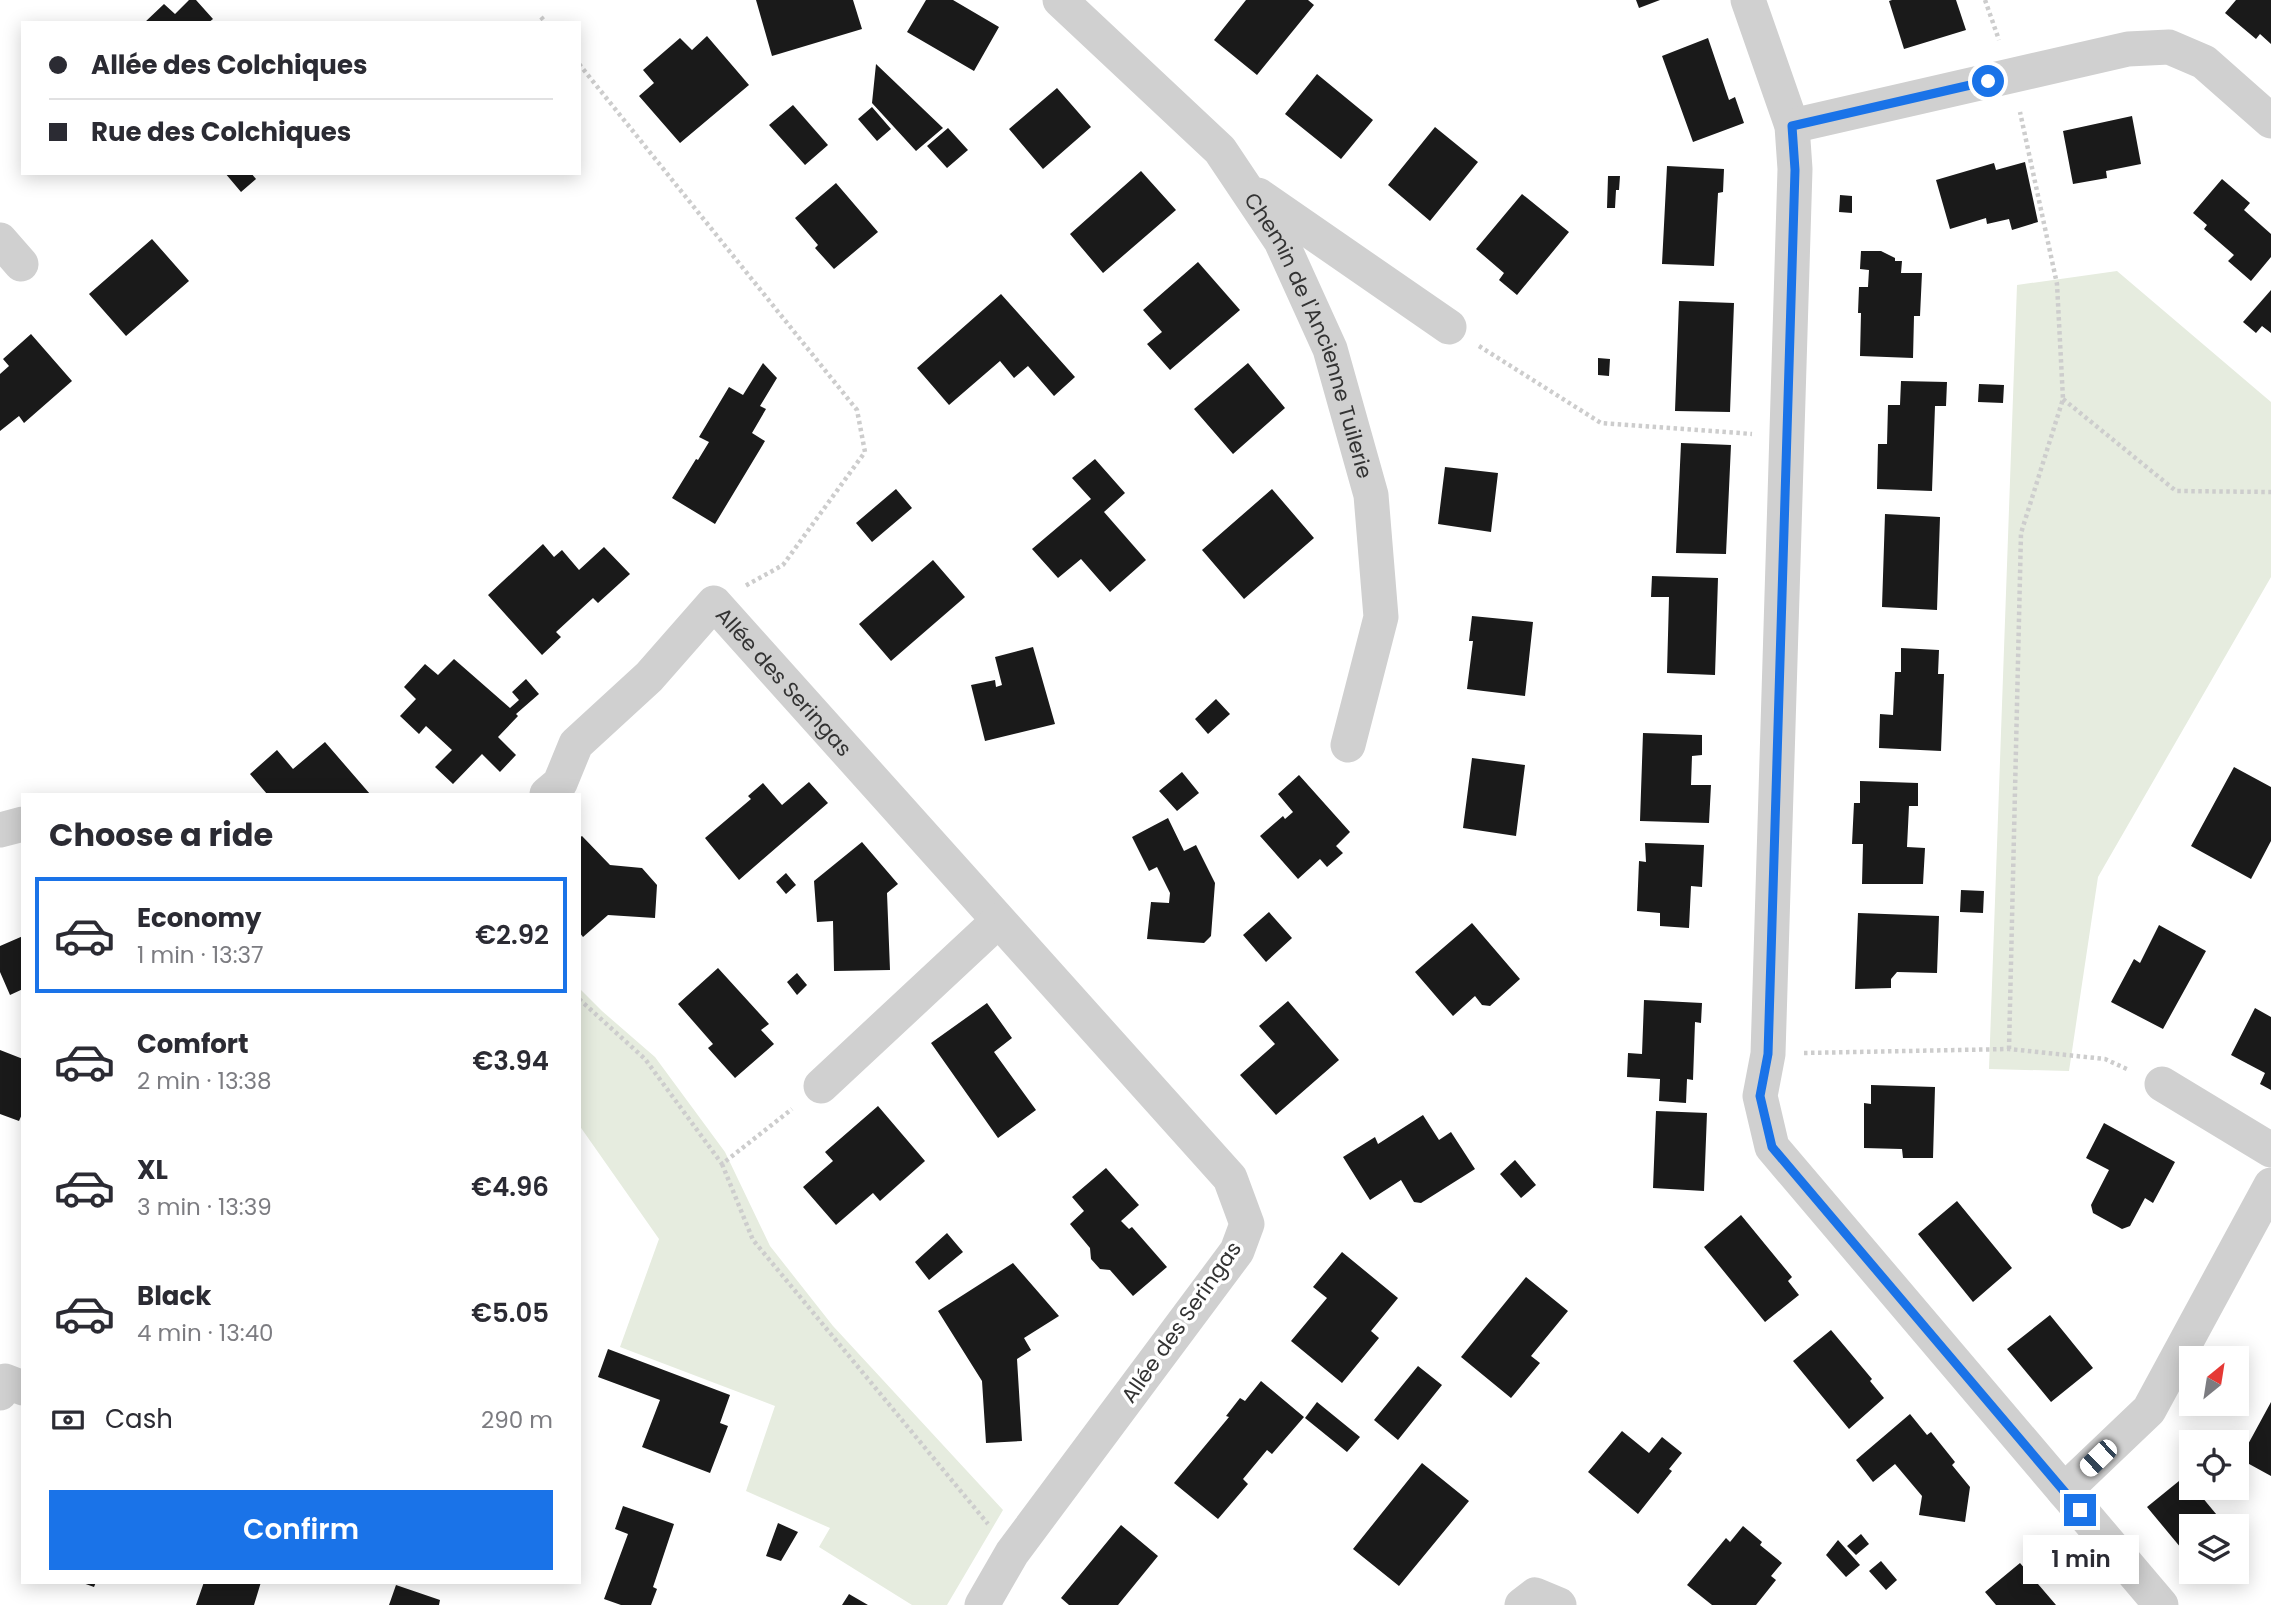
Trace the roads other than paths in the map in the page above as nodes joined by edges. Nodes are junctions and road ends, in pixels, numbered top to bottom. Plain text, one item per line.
1 (1060, 0) edge
2 (1748, 0) edge
3 (2271, 121) edge
4 (1792, 126) junction
5 (1244, 185) junction
6 (1448, 327) road end
7 (1348, 745) dead end
8 (548, 793) edge
9 (21, 825) edge
10 (0, 830) edge
11 (998, 920) junction
12 (2162, 1084) road end
13 (821, 1086) road end
14 (2271, 1150) edge
15 (2271, 1185) edge
16 (2064, 1491) junction
17 (982, 1605) edge
18 (1522, 1605) edge
19 (1559, 1605) edge
20 (2161, 1605) edge

1 - 5 street, Chemin de l'Ancienne Tuilerie
2 - 4 street
3 - 4 street
4 - 16 street
5 - 6 street
5 - 7 street, Chemin de l'Ancienne Tuilerie
8 - 11 street, Allée des Seringas
9 - 10 street
11 - 13 street
11 - 17 street, Allée des Seringas
12 - 14 street
15 - 16 street
16 - 20 street
18 - 19 street

